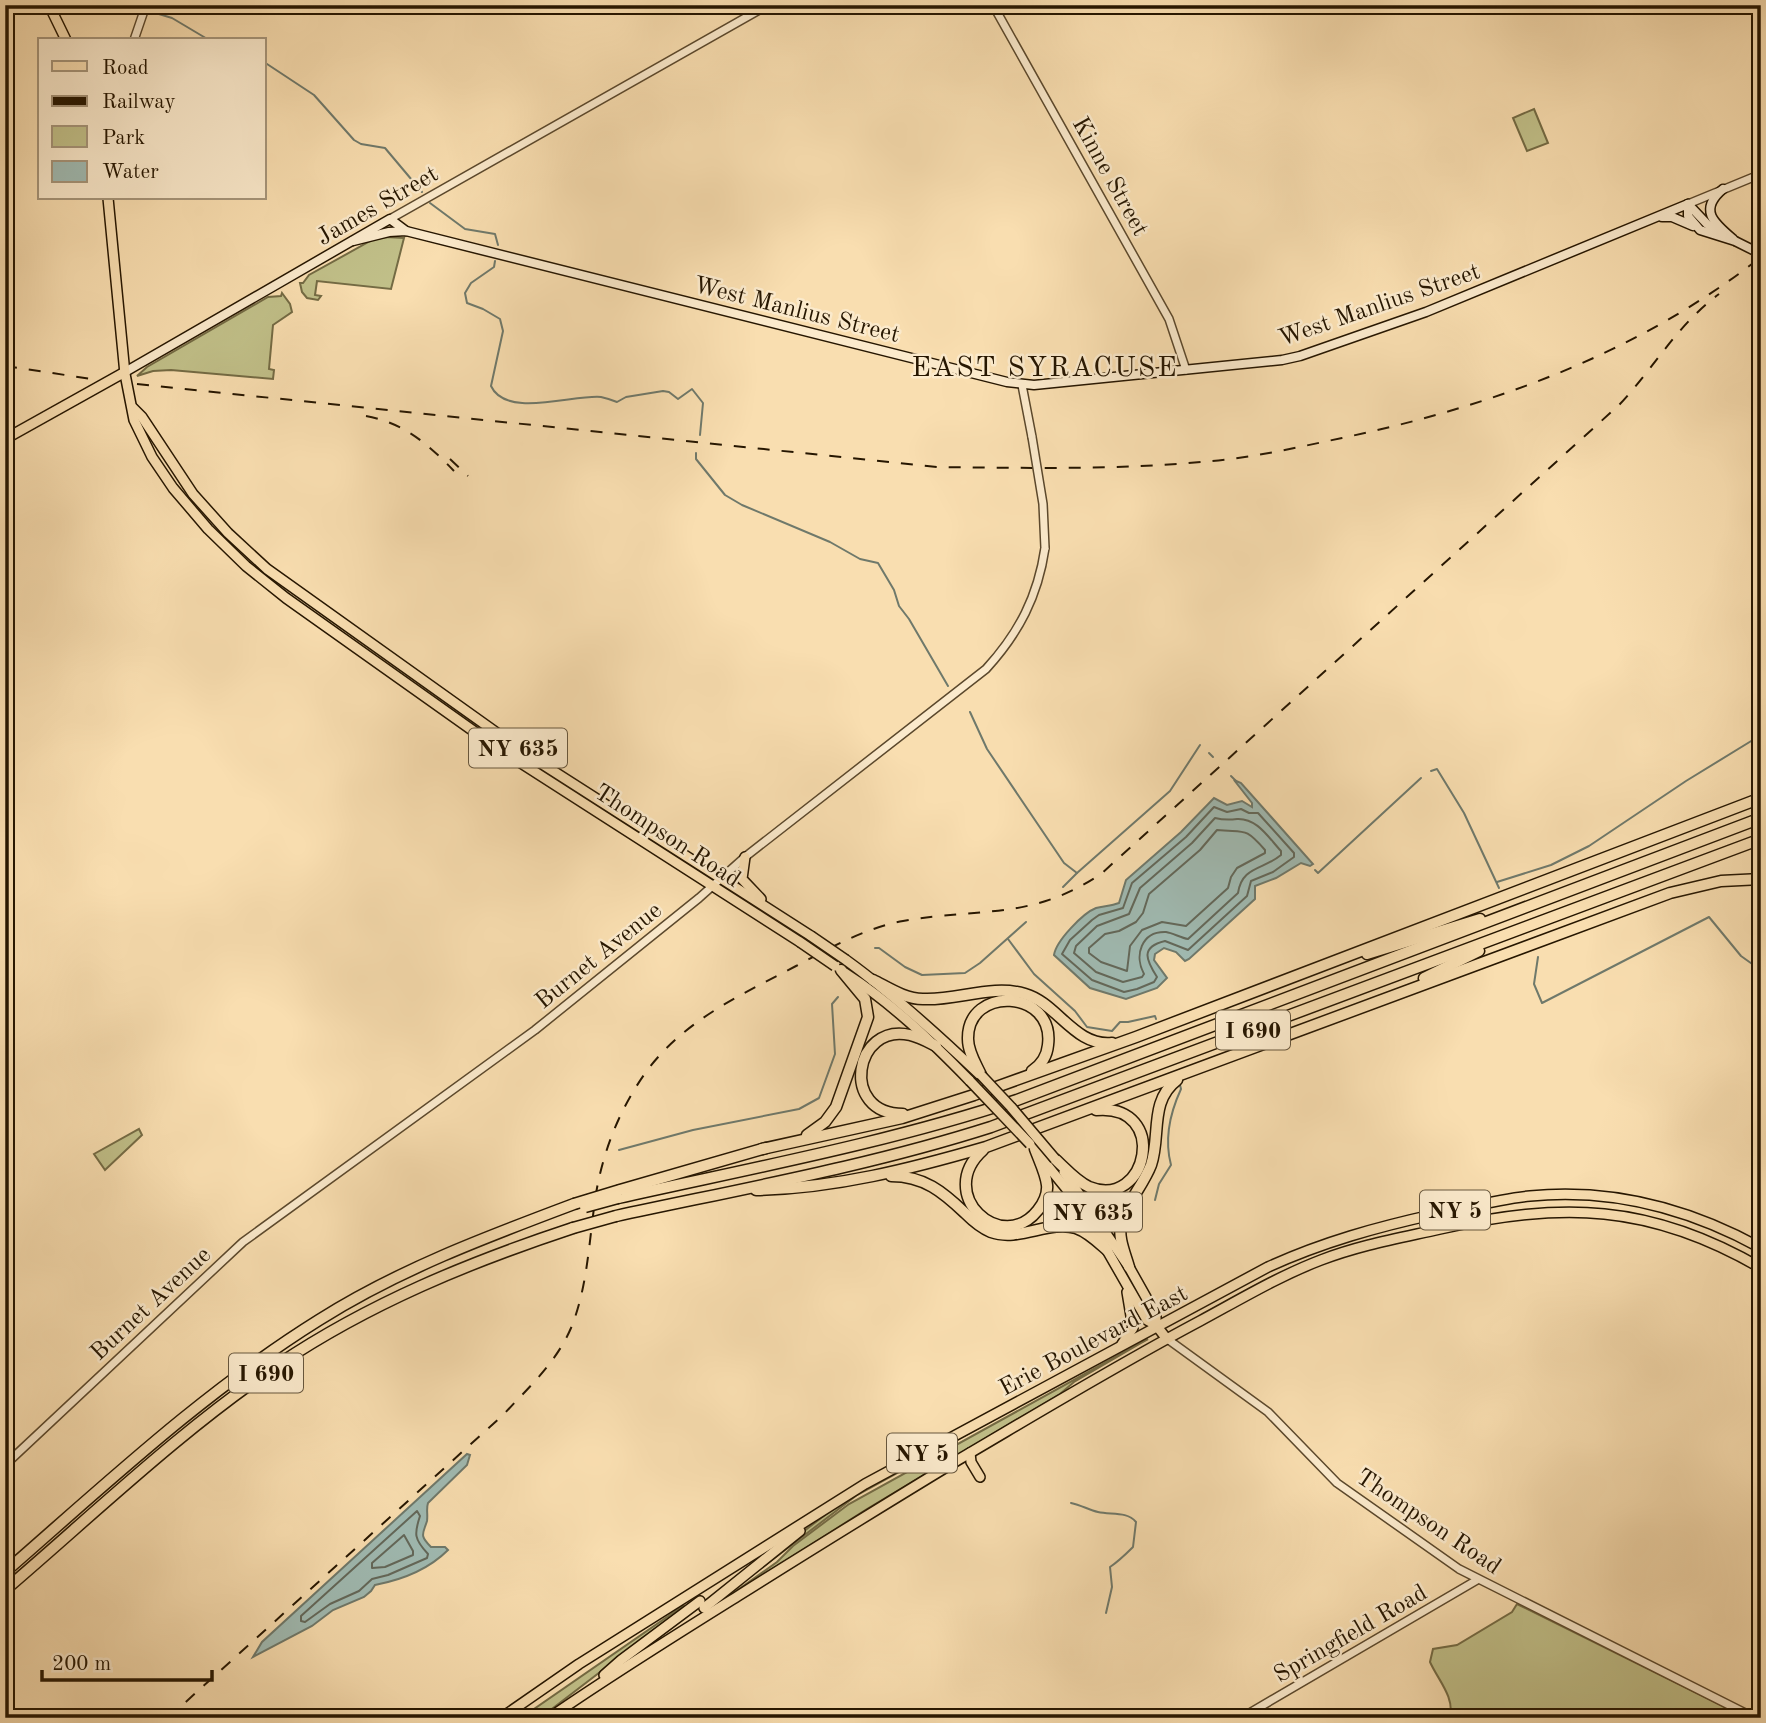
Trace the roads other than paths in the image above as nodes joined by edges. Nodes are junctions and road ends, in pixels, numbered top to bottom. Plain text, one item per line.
1 (49, 5) edge
2 (146, 5) edge
3 (768, 5) edge
4 (993, 5) edge
5 (65, 38) edge
6 (135, 38) edge
7 (1761, 174) edge
8 (1723, 189) junction
9 (108, 200) edge
10 (1688, 204) junction
11 (1656, 217) junction
12 (390, 219) junction
13 (1700, 230) junction
14 (406, 231) junction
15 (353, 241) junction
16 (1735, 241) junction
17 (1761, 254) edge
18 (1186, 370) junction
19 (125, 372) junction
20 (1022, 385) junction
21 (133, 408) junction
22 (5, 439) edge
23 (1761, 798) edge
24 (1761, 818) edge
25 (1761, 839) edge
26 (746, 858) junction
27 (721, 879) junction
28 (1761, 879) edge
29 (1597, 880) junction
30 (713, 886) junction
31 (778, 915) junction
32 (1523, 929) junction
33 (841, 965) junction
34 (1300, 973) junction
35 (873, 980) junction
36 (1353, 1010) junction
37 (1136, 1037) junction
38 (936, 1046) junction
39 (1206, 1065) junction
40 (981, 1075) junction
41 (1019, 1079) junction
42 (934, 1108) junction
43 (1072, 1116) junction
44 (986, 1147) junction
45 (1033, 1147) junction
46 (762, 1149) junction
47 (1055, 1159) junction
48 (877, 1177) junction
49 (736, 1191) junction
50 (619, 1194) junction
51 (1761, 1248) edge
52 (1107, 1250) junction
53 (1129, 1266) junction
54 (1761, 1268) edge
55 (1125, 1283) junction
56 (1160, 1331) junction
57 (1120, 1347) junction
58 (970, 1454) junction
59 (5, 1465) edge
60 (981, 1477) dead end
61 (835, 1503) junction
62 (48, 1535) junction
63 (5, 1566) edge
64 (5, 1572) edge
65 (1477, 1580) junction
66 (5, 1590) edge
67 (585, 1693) junction
68 (501, 1718) edge
69 (549, 1718) edge
70 (1241, 1718) edge
71 (1755, 1718) edge

1 - 5 main road
2 - 6 street
3 - 12 street, James Street
4 - 18 street, Kinne Street
7 - 8 street
8 - 10 street
8 - 16 main road
9 - 19 main road, Thompson Road / NY 635
10 - 11 main road, West Manlius Street
10 - 13 main road
10 - 16 main road
11 - 13 main road
11 - 18 main road, West Manlius Street
12 - 14 main road, West Manlius Street
12 - 15 main road, James Street
13 - 16 main road
14 - 15 main road, West Manlius Street
14 - 20 main road, West Manlius Street
15 - 19 main road, James Street
16 - 17 main road, bridge
18 - 20 main road, West Manlius Street
19 - 21 main road, Thompson Road / NY 635
19 - 22 main road, James Street
20 - 26 street, Burnet Avenue, bridge
21 - 27 main road, Thompson Road / NY 635
21 - 30 main road, Thompson Road / NY 635
23 - 34 highway
24 - 29 highway, I 690
25 - 32 highway, I 690
26 - 27 street, Burnet Avenue
26 - 31 main road
27 - 30 street, Burnet Avenue
27 - 31 main road, Thompson Road / NY 635
28 - 36 highway
29 - 34 highway
29 - 50 highway, I 690
30 - 33 main road, Thompson Road / NY 635, bridge
30 - 59 street, Burnet Avenue
31 - 33 main road, Thompson Road / NY 635, bridge
32 - 36 highway
32 - 49 highway, I 690
33 - 35 main road, Thompson Road / NY 635
33 - 38 main road, Thompson Road / NY 635
33 - 46 highway
34 - 37 highway
35 - 37 highway
35 - 40 main road, Thompson Road / NY 635
36 - 39 highway
37 - 41 highway
38 - 42 highway
38 - 45 main road, Thompson Road / NY 635, bridge
39 - 43 highway
39 - 53 highway
40 - 41 highway
40 - 47 main road, Thompson Road / NY 635, bridge
41 - 42 highway
42 - 46 highway
43 - 44 highway
43 - 47 highway
44 - 45 highway
44 - 48 highway
45 - 52 main road, Thompson Road / NY 635
46 - 50 highway
47 - 53 main road, Thompson Road / NY 635
48 - 49 highway
48 - 52 highway
49 - 66 highway, I 690, bridge
50 - 62 highway, I 690, bridge
51 - 56 main road, Erie Boulevard East / NY 5
52 - 55 main road, Thompson Road / NY 635
53 - 56 main road, Thompson Road / NY 635
54 - 56 main road, Erie Boulevard East / NY 5
55 - 56 main road, Thompson Road / NY 635
55 - 57 main road
56 - 57 main road, Erie Boulevard East / NY 5
56 - 58 main road, Erie Boulevard East / NY 5
56 - 65 street, Thompson Road
57 - 61 main road, Erie Boulevard East / NY 5
58 - 60 main road
58 - 67 main road, Erie Boulevard East / NY 5
61 - 67 main road
61 - 68 main road, Erie Boulevard East / NY 5
62 - 63 highway
62 - 64 highway, I 690
65 - 70 street, Springfield Road
65 - 71 street, Thompson Road
67 - 69 main road, Erie Boulevard East / NY 5

